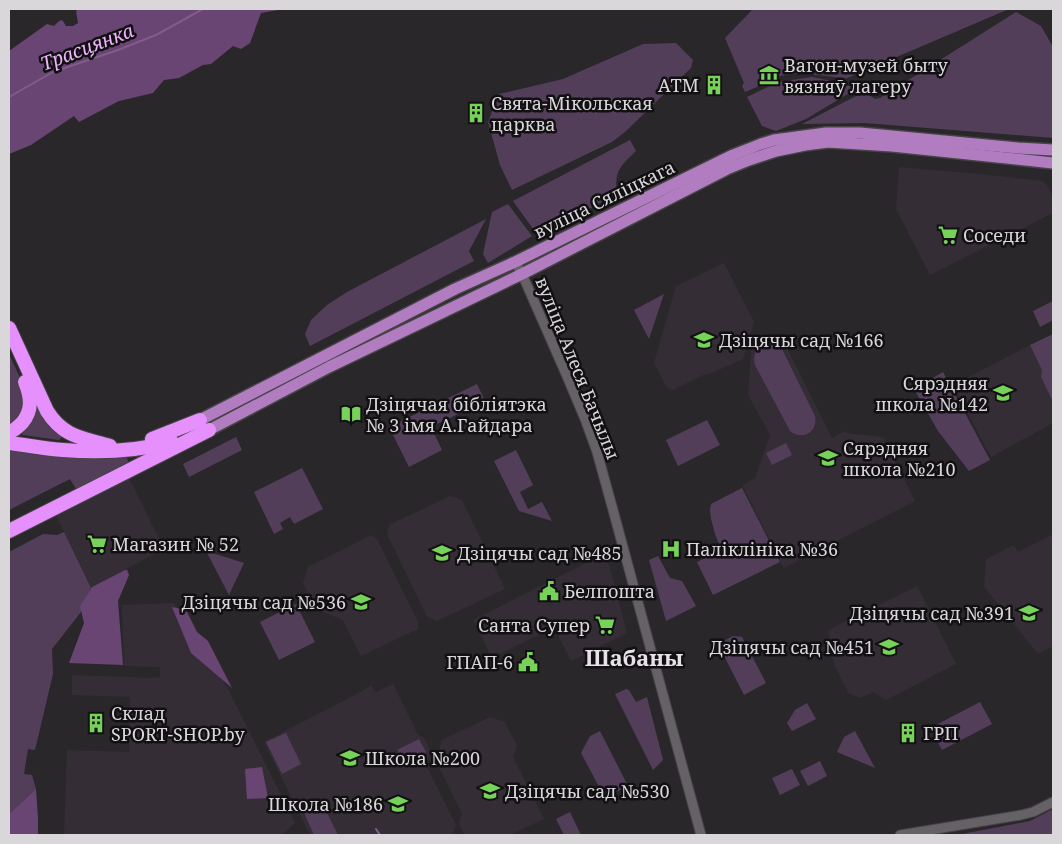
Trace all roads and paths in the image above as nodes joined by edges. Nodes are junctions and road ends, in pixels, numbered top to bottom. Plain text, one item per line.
1 (1053, 150) edge
2 (1053, 163) edge
3 (515, 262) junction
4 (522, 274) junction
5 (9, 328) edge
6 (9, 347) edge
7 (312, 369) junction
8 (204, 425) junction
9 (9, 433) edge
10 (9, 443) edge
11 (110, 446) junction
12 (9, 531) edge
13 (1053, 802) edge
14 (701, 835) edge
15 (900, 835) edge

1 - 3 main road, вуліца Сяліцкага
2 - 4 main road, вуліца Сяліцкага
3 - 4 street, вуліца Алеся Бачылы
3 - 7 main road, вуліца Сяліцкага
4 - 7 main road, вуліца Сяліцкага
4 - 14 street, вуліца Алеся Бачылы
5 - 11 highway
6 - 9 highway
7 - 8 main road, вуліца Сяліцкага
8 - 10 highway
8 - 11 highway
8 - 12 highway
9 - 11 highway
13 - 15 street

